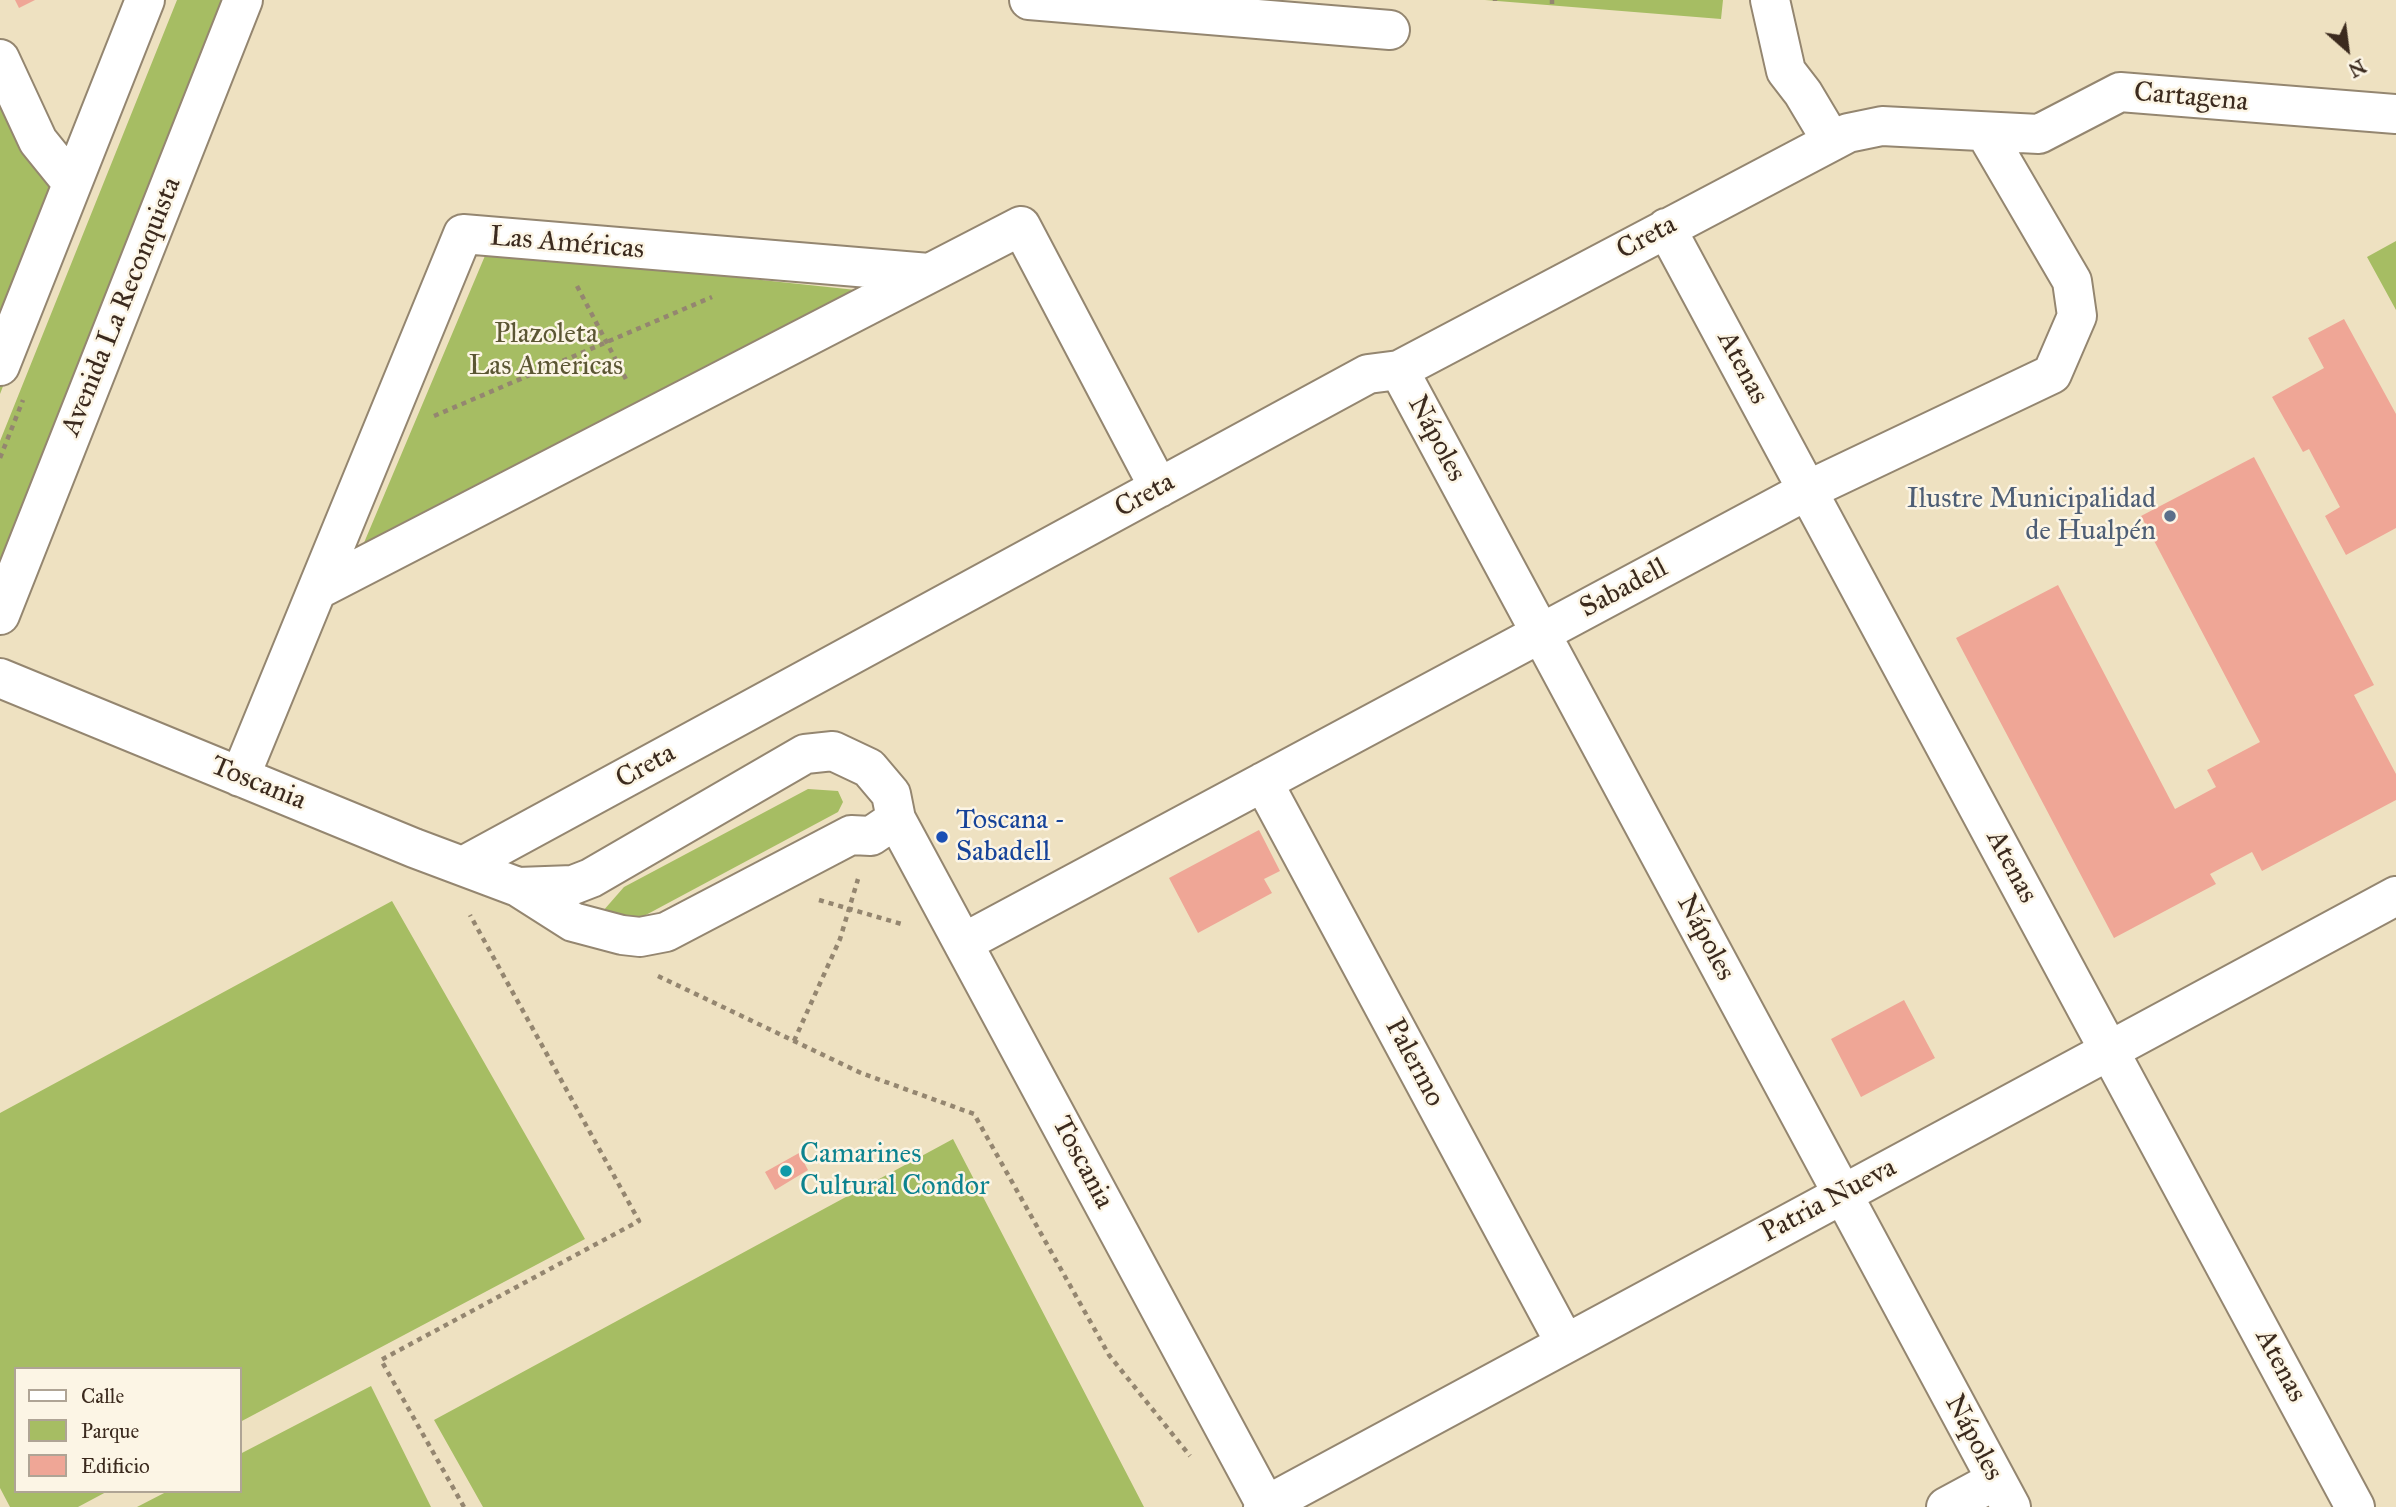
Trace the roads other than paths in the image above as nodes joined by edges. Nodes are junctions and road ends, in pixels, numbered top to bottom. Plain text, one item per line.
1 (145, 0) edge
2 (243, 0) edge
3 (1028, 0) edge
4 (1770, 0) edge
5 (1390, 30) dead end
6 (0, 60) edge
7 (2396, 114) edge
8 (1985, 132) junction
9 (1831, 140) junction
10 (72, 183) junction
11 (1666, 228) junction
12 (929, 273) junction
13 (0, 366) edge
14 (1399, 370) junction
15 (1159, 488) junction
16 (1808, 491) junction
17 (317, 590) junction
18 (0, 615) edge
19 (1541, 633) junction
20 (0, 678) edge
21 (240, 777) junction
22 (1263, 782) junction
23 (883, 827) junction
24 (463, 866) junction
25 (518, 887) junction
26 (2391, 910) edge
27 (963, 943) junction
28 (2109, 1050) junction
29 (1842, 1194) junction
30 (1565, 1343) junction
31 (2004, 1494) edge
32 (1266, 1506) edge
33 (1946, 1507) edge
34 (2355, 1507) edge

1 - 10 street
2 - 18 street, Avenida La Reconquista
3 - 5 street
4 - 9 street
6 - 10 street
7 - 8 street, Cartagena
8 - 9 street, Cartagena
8 - 16 street, Sabadell
9 - 11 street, Creta
10 - 13 street
11 - 14 street, Creta
11 - 16 street, Atenas
12 - 15 street
12 - 17 street
12 - 17 street, Las Américas
14 - 15 street, Creta
14 - 19 street, Nápoles
15 - 24 street, Creta
16 - 19 street, Sabadell
16 - 28 street, Atenas
17 - 21 street, Las Américas
19 - 22 street, Sabadell
19 - 29 street, Nápoles
20 - 21 street, Toscania
21 - 24 street, Toscania
22 - 27 street, Sabadell
22 - 30 street, Palermo
23 - 25 street, Toscania
23 - 25 street, Toscania
23 - 27 street, Toscania
24 - 25 street, Toscania
26 - 28 street, Patria Nueva
27 - 32 street, Toscania
28 - 29 street, Patria Nueva
28 - 34 street, Atenas
29 - 30 street, Patria Nueva
29 - 31 street, Nápoles
30 - 32 street, Patria Nueva
31 - 33 street

